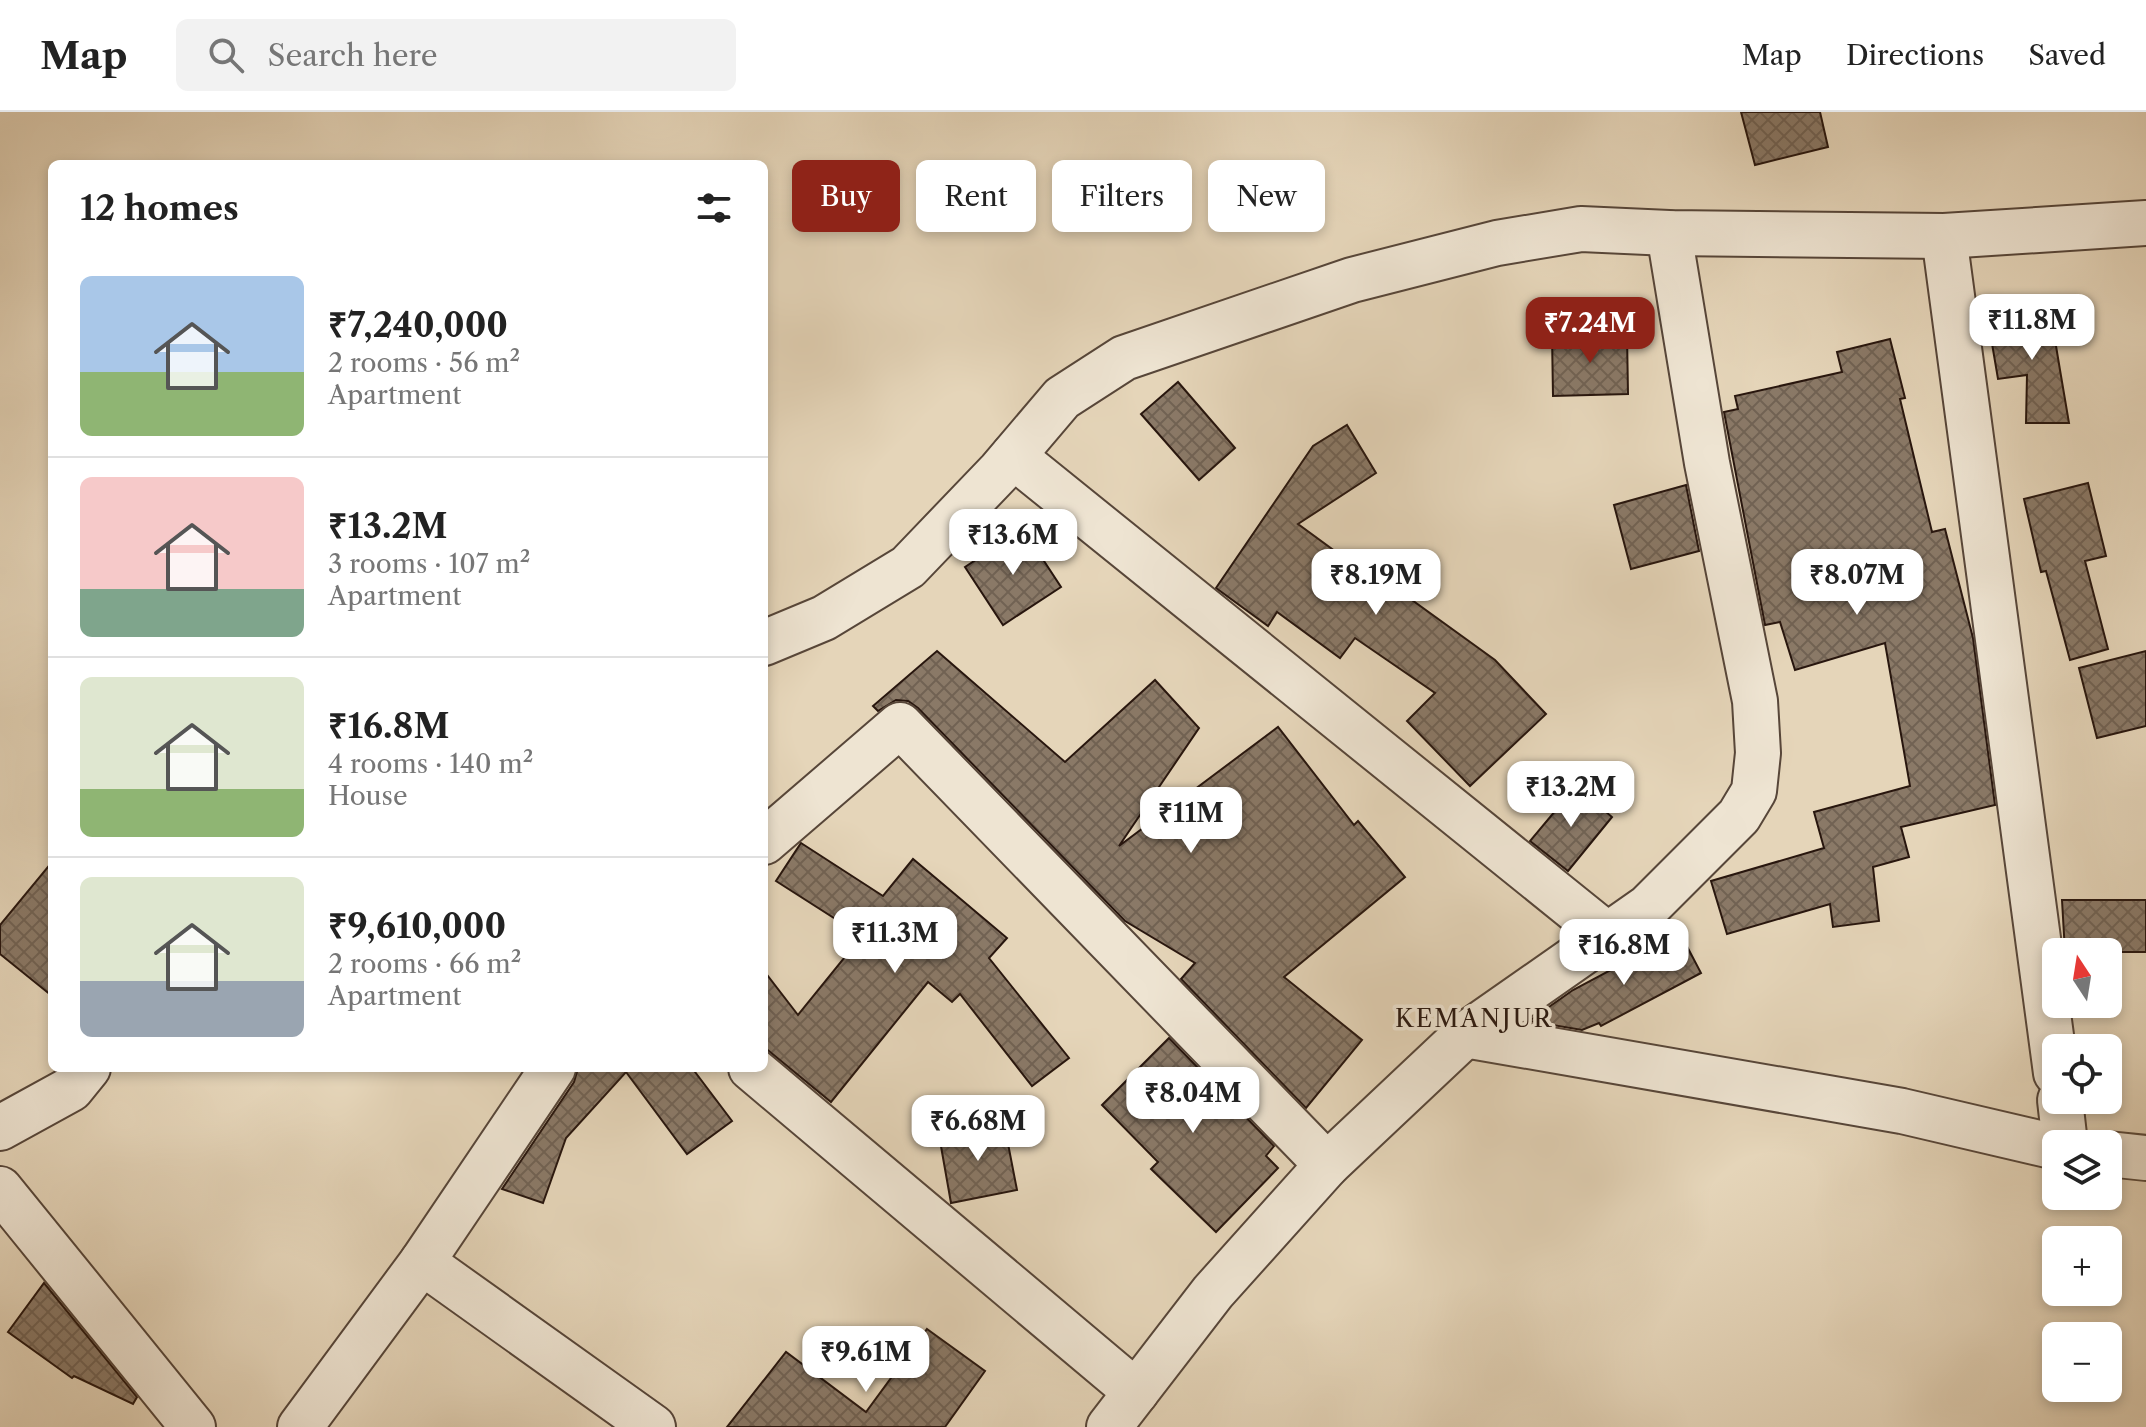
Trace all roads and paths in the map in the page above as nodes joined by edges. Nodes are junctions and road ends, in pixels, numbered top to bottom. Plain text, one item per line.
1 (2146, 223) edge
2 (1669, 233) junction
3 (1944, 236) junction
4 (1013, 456) junction
5 (768, 641) edge
6 (768, 839) edge
7 (1607, 935) junction
8 (2051, 1034) edge
9 (1465, 1035) junction
10 (85, 1072) edge
11 (550, 1072) edge
12 (756, 1072) edge
13 (0, 1128) edge
14 (2042, 1144) edge
15 (2122, 1155) edge
16 (2146, 1158) edge
17 (1327, 1165) junction
18 (0, 1189) edge
19 (422, 1262) junction
20 (1136, 1392) junction
21 (193, 1427) edge
22 (300, 1427) edge
23 (653, 1427) edge
24 (1109, 1427) edge

1 - 3 street
2 - 3 street
2 - 4 street
2 - 7 street
3 - 8 street
4 - 5 street
4 - 7 street
6 - 17 street
7 - 9 street
9 - 14 street
9 - 17 street
10 - 13 street
11 - 19 street
12 - 20 street
15 - 16 street
17 - 20 street
18 - 21 street
19 - 22 street
19 - 23 street
20 - 24 street

